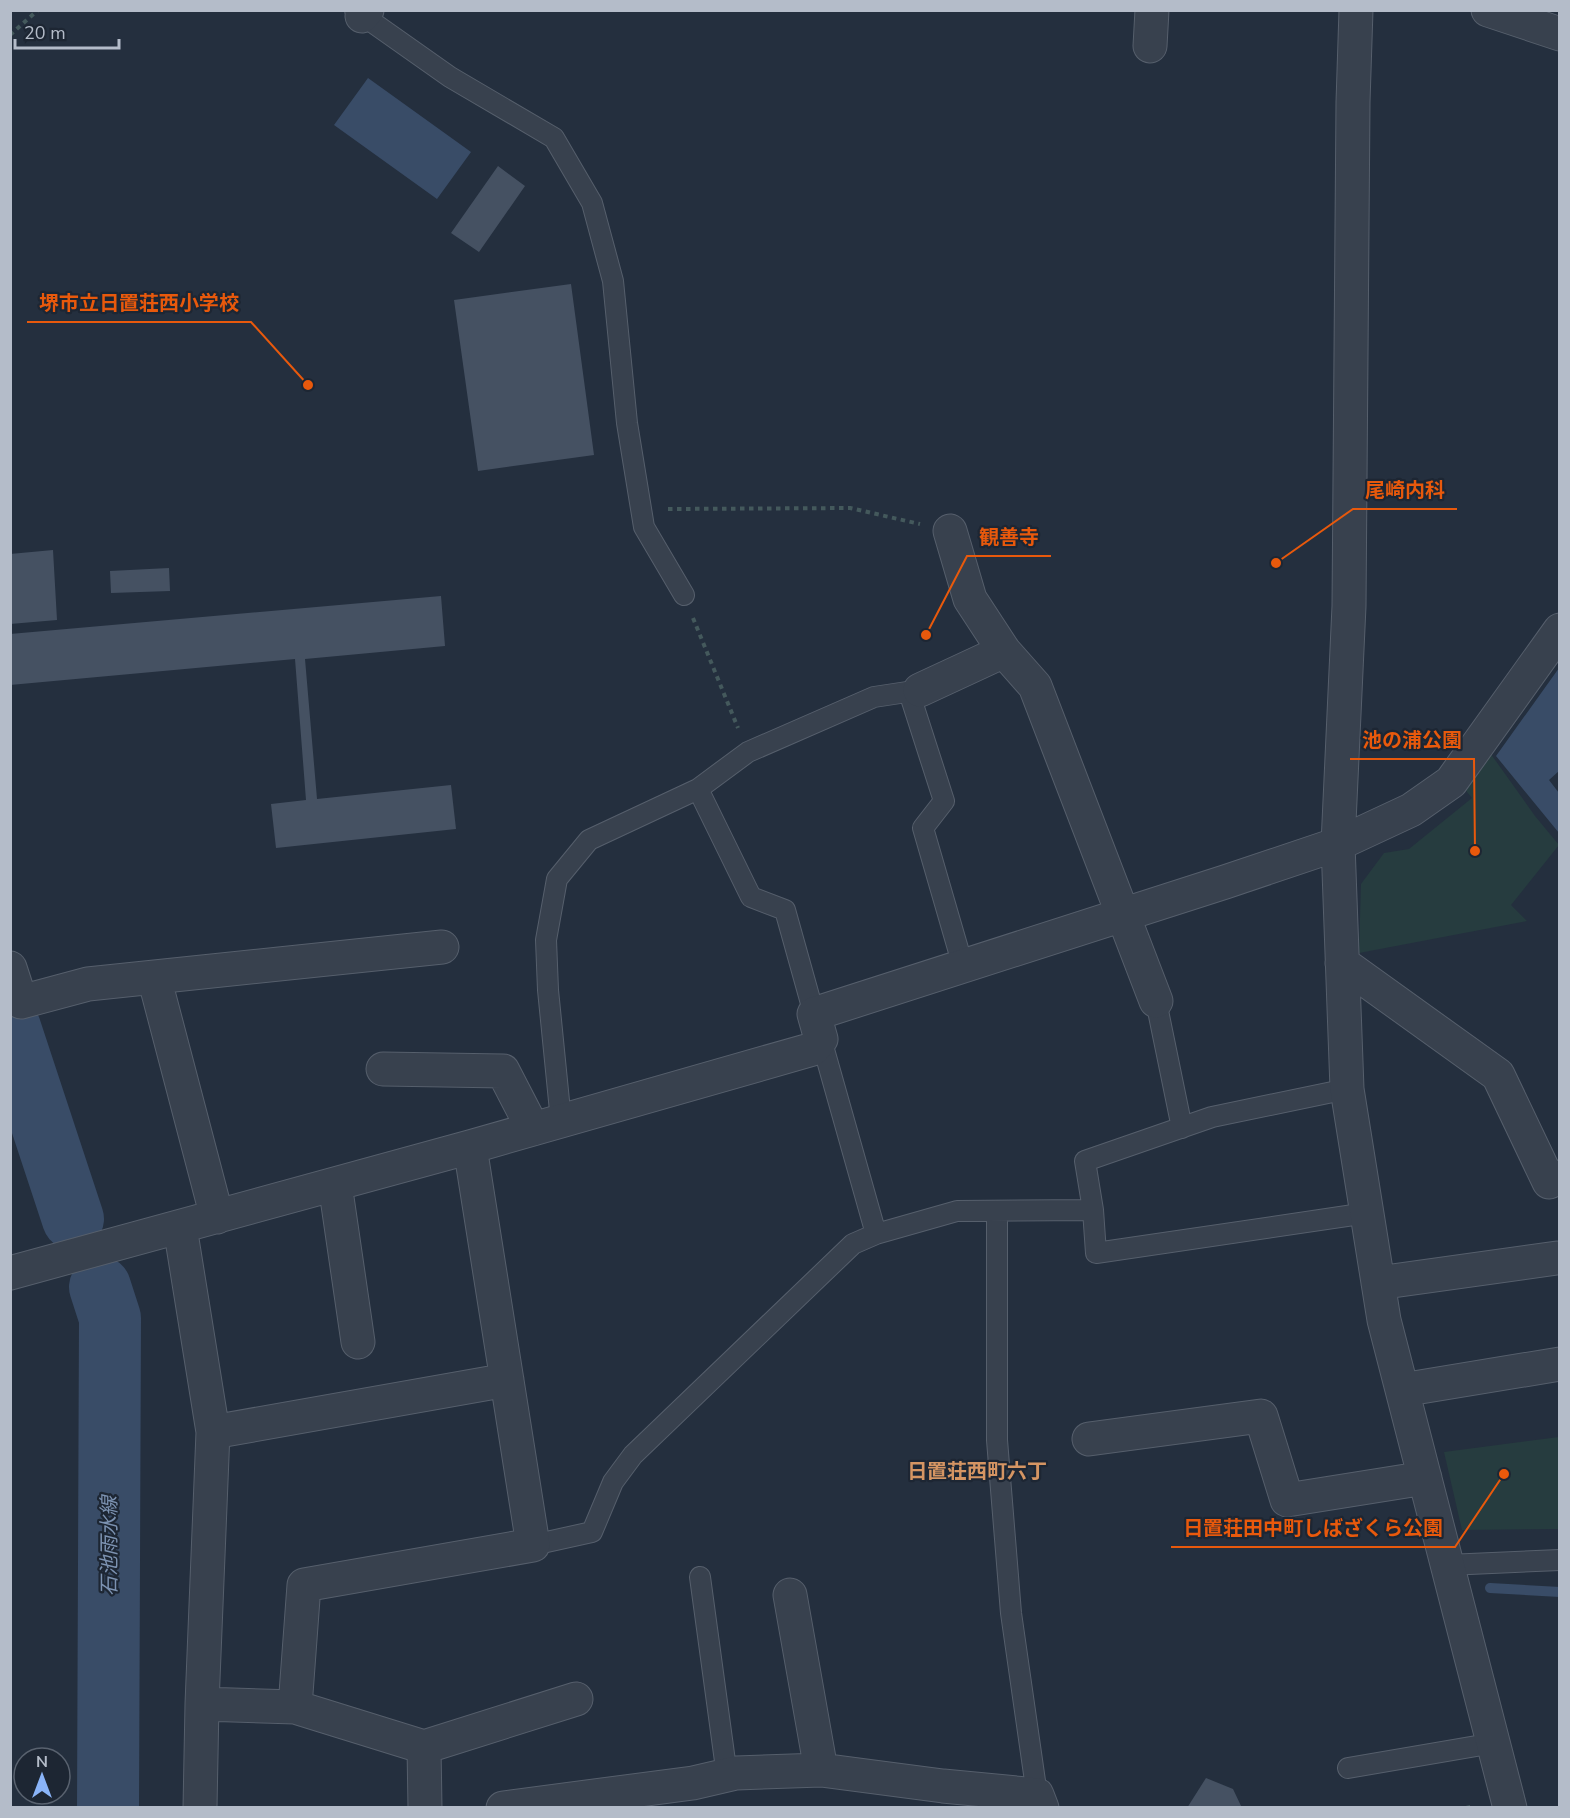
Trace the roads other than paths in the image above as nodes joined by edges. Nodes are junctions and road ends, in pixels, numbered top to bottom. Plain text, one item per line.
1 (1152, 10) edge
2 (1356, 10) edge
3 (1488, 10) edge
4 (361, 12) edge
5 (1560, 34) edge
6 (1150, 46) dead end
7 (950, 531) road end
8 (684, 595) road end
9 (1560, 630) edge
10 (1004, 651) junction
11 (914, 691) junction
12 (698, 789) junction
13 (1338, 844) junction
14 (1122, 916) junction
15 (441, 947) dead end
16 (1342, 963) junction
17 (963, 966) junction
18 (10, 968) edge
19 (154, 977) junction
20 (1156, 1001) joint
21 (818, 1026) junction
22 (383, 1069) dead end
23 (1347, 1089) junction
24 (547, 1125) junction
25 (1182, 1128) junction
26 (470, 1147) junction
27 (1560, 1177) edge
28 (335, 1184) junction
29 (1093, 1210) junction
30 (997, 1211) junction
31 (1367, 1213) junction
32 (218, 1216) junction
33 (180, 1227) junction
34 (876, 1234) junction
35 (1557, 1258) dead end
36 (10, 1273) edge
37 (1378, 1283) junction
38 (358, 1342) dead end
39 (1560, 1364) edge
40 (507, 1380) junction
41 (1402, 1390) junction
42 (213, 1432) junction
43 (1089, 1439) dead end
44 (1425, 1478) junction
45 (533, 1545) junction
46 (1560, 1560) edge
47 (1447, 1565) junction
48 (700, 1577) dead end
49 (790, 1595) dead end
50 (576, 1699) dead end
51 (202, 1704) junction
52 (296, 1707) junction
53 (1494, 1743) junction
54 (424, 1747) junction
55 (1348, 1768) dead end
56 (821, 1770) junction
57 (727, 1776) junction
58 (695, 1795) edge
59 (941, 1797) edge
60 (1039, 1801) edge
61 (200, 1808) edge
62 (425, 1808) edge
63 (503, 1808) edge
64 (1510, 1808) edge

1 - 6 street
2 - 13 street
3 - 5 street
4 - 8 lane
7 - 10 street
9 - 13 street
10 - 11 street
10 - 14 street
11 - 12 lane
11 - 17 lane
12 - 21 lane
12 - 24 lane
13 - 14 street
13 - 16 street
14 - 17 street
14 - 20 street
15 - 19 street
16 - 23 street
16 - 27 street
17 - 21 street
18 - 19 street
19 - 32 street
20 - 25 lane
21 - 24 street
21 - 34 lane
22 - 24 street
23 - 25 lane
23 - 31 street
24 - 26 street
25 - 29 lane
26 - 28 street
26 - 40 street
28 - 32 street
28 - 38 street
29 - 30 lane
29 - 31 lane
30 - 34 lane
30 - 60 lane
31 - 37 street
32 - 33 street
33 - 36 street
33 - 42 street
34 - 45 lane
35 - 37 street
37 - 41 street
39 - 41 street
40 - 42 street
40 - 45 street
41 - 44 street
42 - 51 street
43 - 44 street
44 - 47 street
45 - 52 street
46 - 47 lane
47 - 53 street
48 - 57 lane
49 - 56 street
50 - 54 street
51 - 52 street
51 - 61 street
52 - 54 street
53 - 55 lane
53 - 64 street
54 - 62 street
56 - 57 street
56 - 59 street
57 - 58 street
58 - 63 street
59 - 60 street

